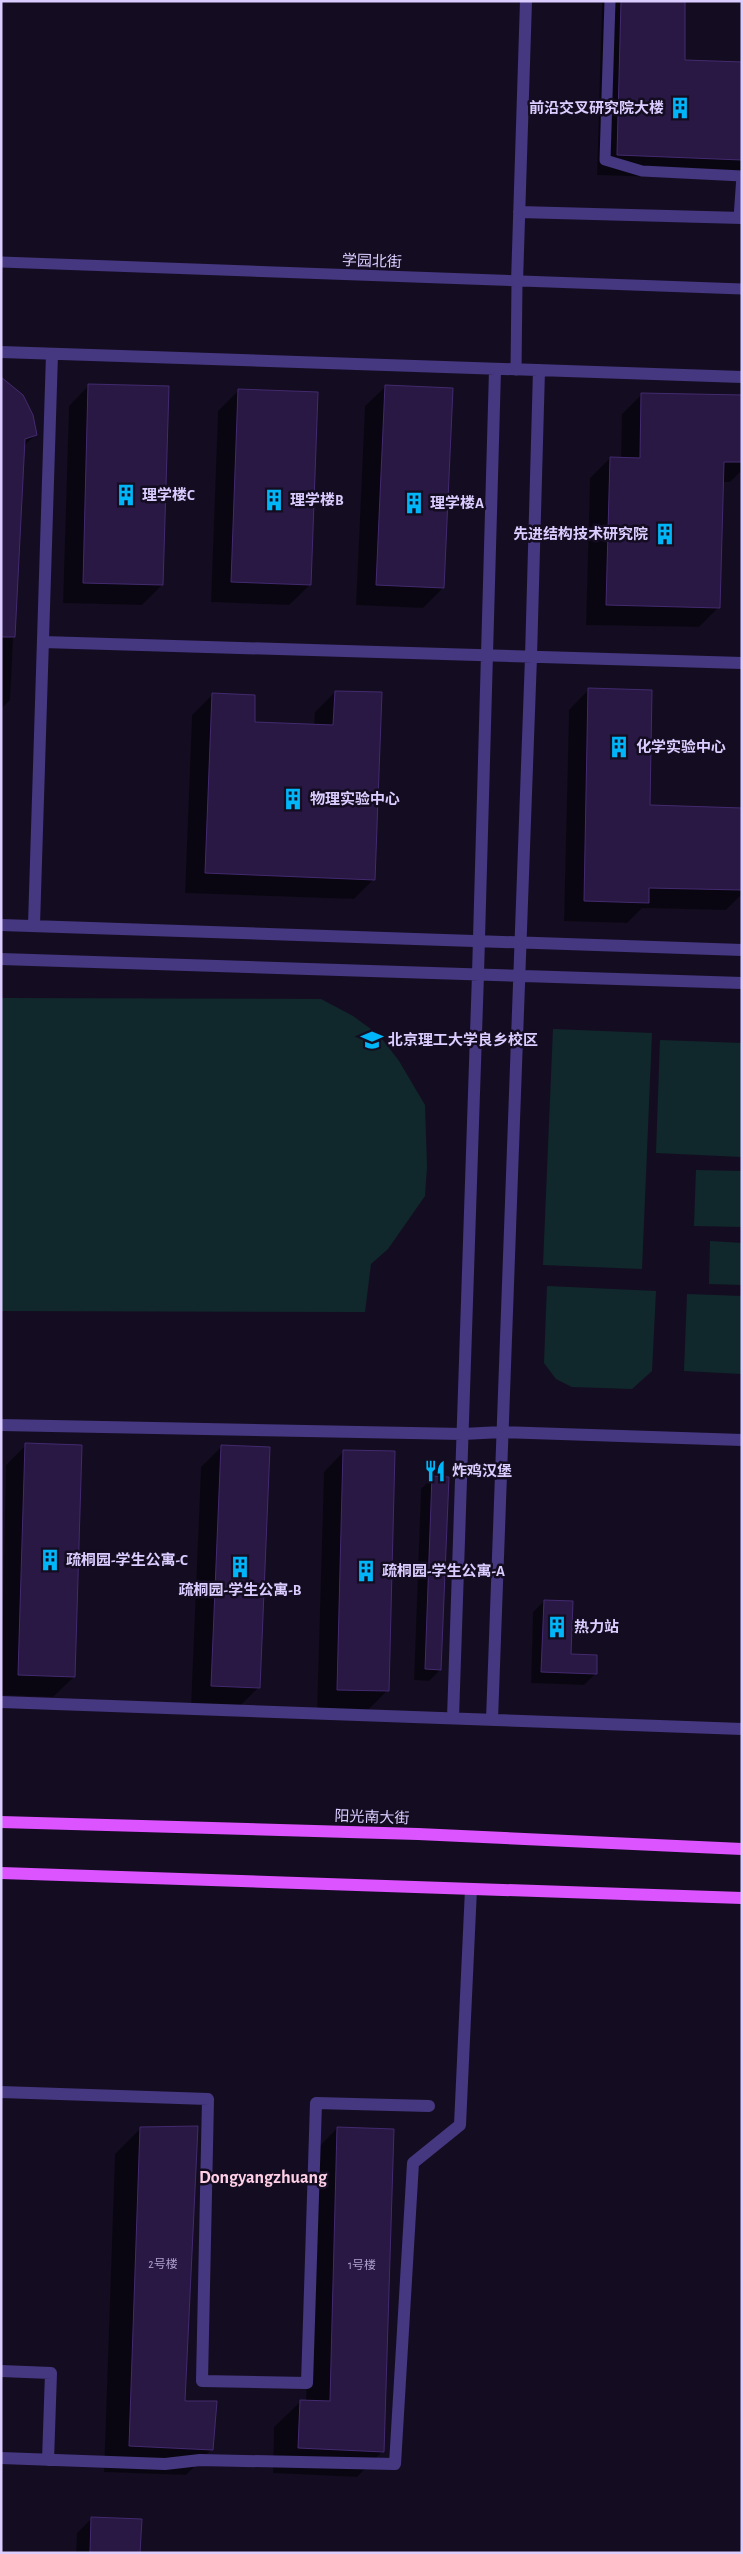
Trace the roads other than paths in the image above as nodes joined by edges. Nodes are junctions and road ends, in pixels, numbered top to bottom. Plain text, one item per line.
1 (526, 1) edge
2 (610, 1) edge
3 (519, 212) junction
4 (740, 218) edge
5 (1, 262) edge
6 (517, 282) junction
7 (742, 289) edge
8 (1, 352) edge
9 (52, 354) junction
10 (495, 370) junction
11 (516, 370) junction
12 (539, 370) junction
13 (742, 377) edge
14 (42, 642) junction
15 (488, 655) junction
16 (531, 657) junction
17 (742, 663) edge
18 (1, 925) edge
19 (34, 925) junction
20 (479, 940) junction
21 (520, 941) junction
22 (742, 950) edge
23 (1, 958) edge
24 (478, 974) junction
25 (518, 975) junction
26 (742, 983) edge
27 (1, 1425) edge
28 (502, 1432) junction
29 (462, 1434) junction
30 (742, 1440) edge
31 (1, 1702) edge
32 (453, 1718) junction
33 (492, 1720) junction
34 (742, 1729) edge
35 (1, 1822) edge
36 (742, 1850) edge
37 (1, 1873) edge
38 (471, 1889) junction
39 (742, 1898) edge
40 (1, 2092) edge
41 (429, 2106) dead end
42 (1, 2371) edge
43 (1, 2458) edge
44 (48, 2460) junction

1 - 3 street
2 - 4 lane
3 - 4 street
3 - 6 street
5 - 6 lane, 学园北街
6 - 7 lane, 学园北街
6 - 11 lane
8 - 9 street
9 - 10 street
9 - 14 street
10 - 11 street
10 - 15 street
11 - 12 street
12 - 13 street
12 - 16 street
14 - 15 street
14 - 19 street
15 - 16 street
15 - 20 street
16 - 17 street
16 - 21 street
18 - 19 street
19 - 20 street
20 - 21 street
20 - 24 street
21 - 22 street
21 - 25 street
23 - 24 street
24 - 25 street
24 - 29 street
25 - 26 street
25 - 28 street
27 - 29 street
28 - 29 street
28 - 30 street
28 - 33 street
29 - 32 street
31 - 32 street
32 - 33 street
33 - 34 street
35 - 36 main road, 阳光南大街
37 - 38 main road
38 - 39 main road
38 - 44 street
40 - 41 street
42 - 44 street
43 - 44 street

